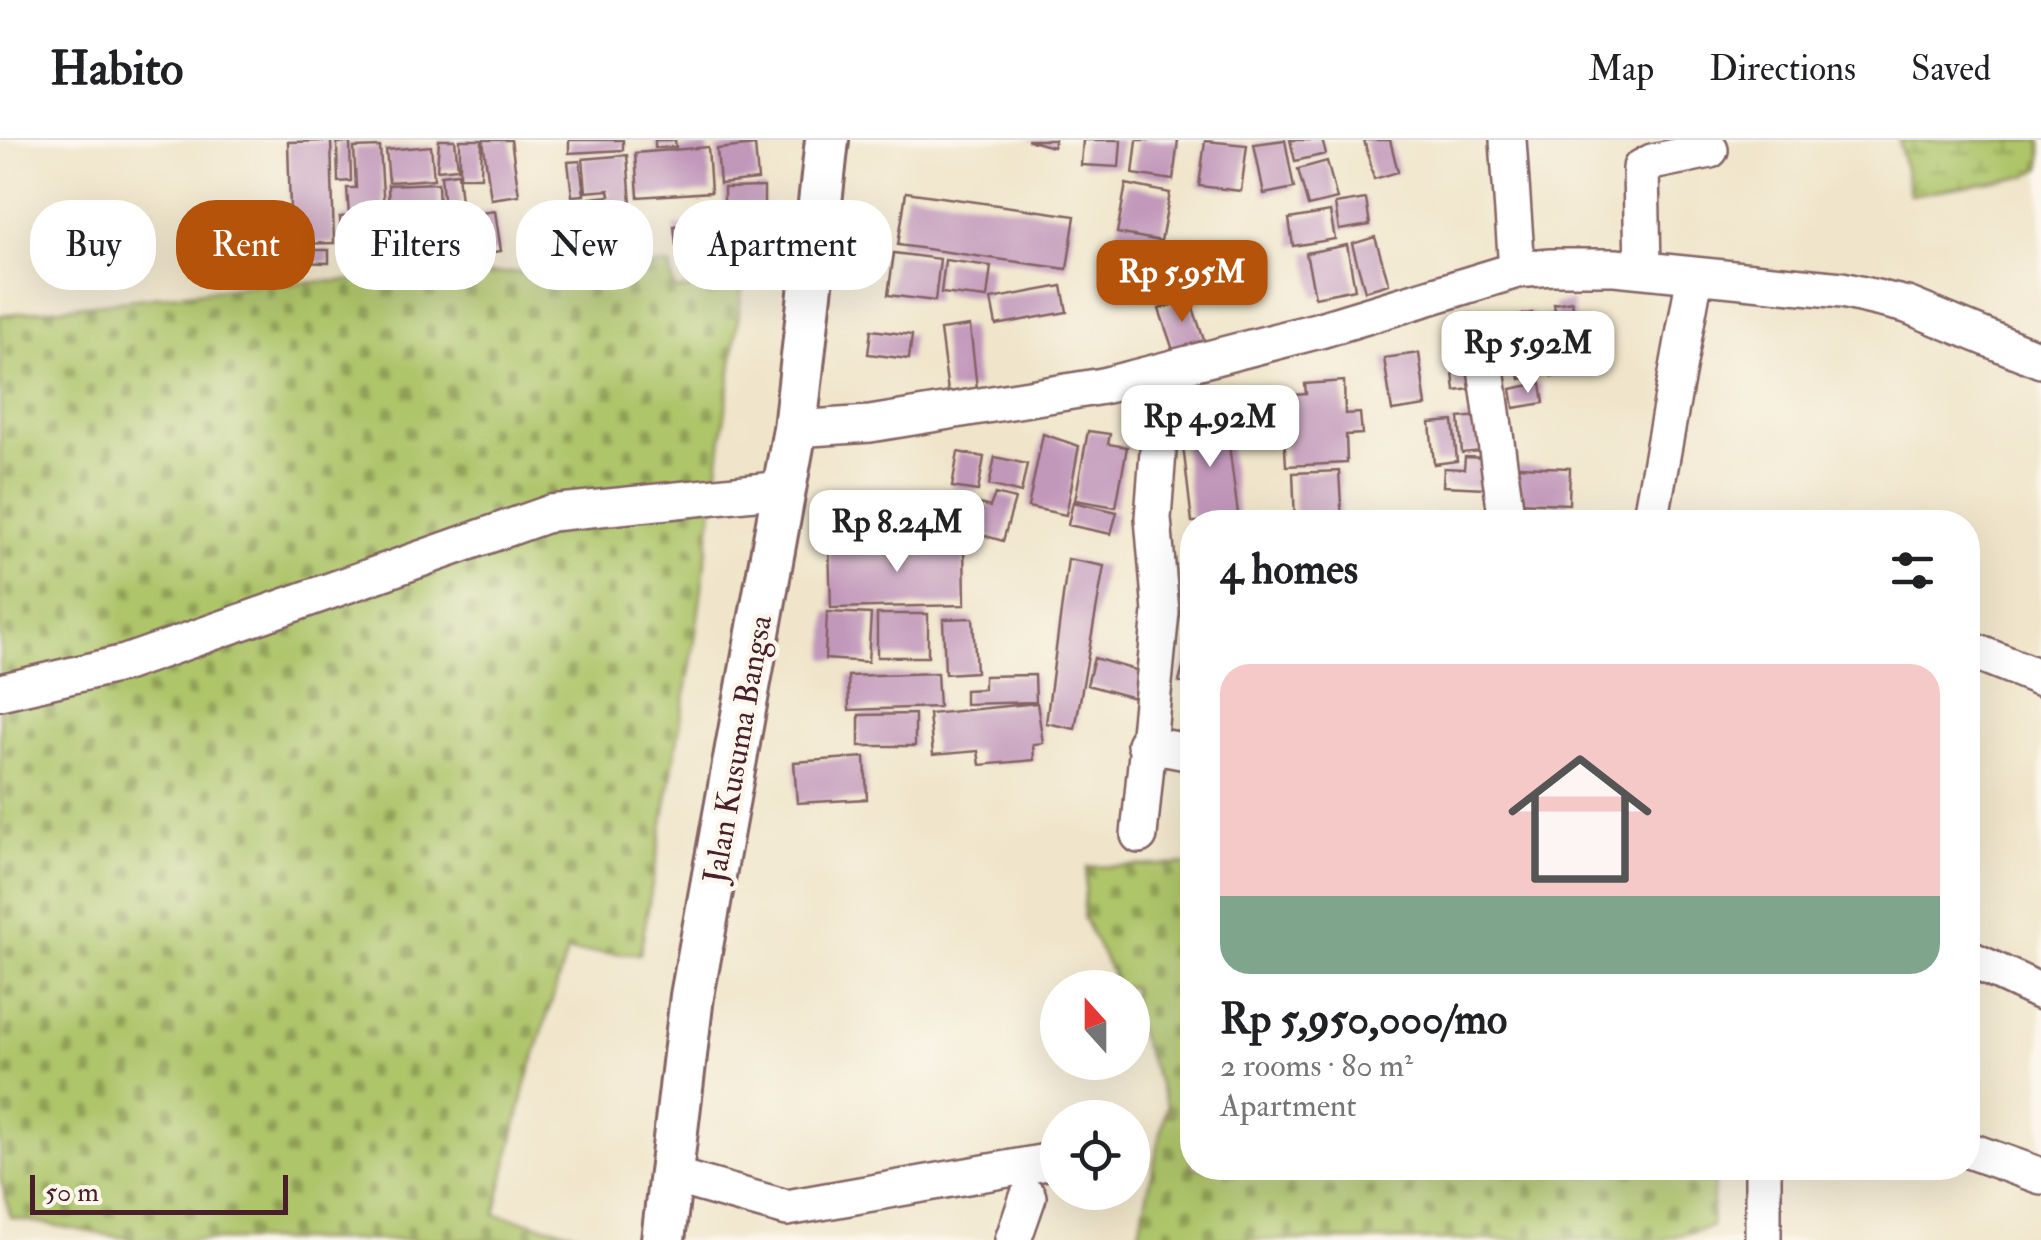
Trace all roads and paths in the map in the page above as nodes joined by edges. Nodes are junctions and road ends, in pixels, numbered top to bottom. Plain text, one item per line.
1 (827, 140) edge
2 (1508, 140) edge
3 (1710, 150) dead end
4 (1517, 270) junction
5 (1643, 270) junction
6 (1696, 274) junction
7 (1484, 354) dead end
8 (2041, 360) edge
9 (1164, 372) junction
10 (795, 429) junction
11 (784, 489) junction
12 (1505, 510) edge
13 (1652, 510) edge
14 (1177, 613) edge
15 (1980, 654) edge
16 (2041, 678) edge
17 (0, 692) edge
18 (1144, 744) junction
19 (1180, 751) edge
20 (1138, 835) dead end
21 (1980, 964) edge
22 (2041, 992) edge
23 (1980, 1154) edge
24 (1040, 1163) edge
25 (669, 1175) junction
26 (2041, 1176) edge
27 (1764, 1180) edge
28 (1028, 1197) dead end
29 (1766, 1239) edge
30 (663, 1240) edge
31 (1012, 1240) edge

1 - 10 street, Jalan Kusuma Bangsa
2 - 4 street
3 - 5 street
4 - 5 street
4 - 9 street
5 - 6 street
6 - 8 street
6 - 13 street
7 - 12 street
9 - 10 street
9 - 14 street
10 - 11 street, Jalan Kusuma Bangsa
11 - 17 street
11 - 25 street, Jalan Kusuma Bangsa
14 - 18 street
15 - 16 street
18 - 19 street
18 - 20 street
21 - 22 street
23 - 26 street
24 - 25 street
25 - 30 street, Jalan Kusuma Bangsa
27 - 29 street
28 - 31 street

